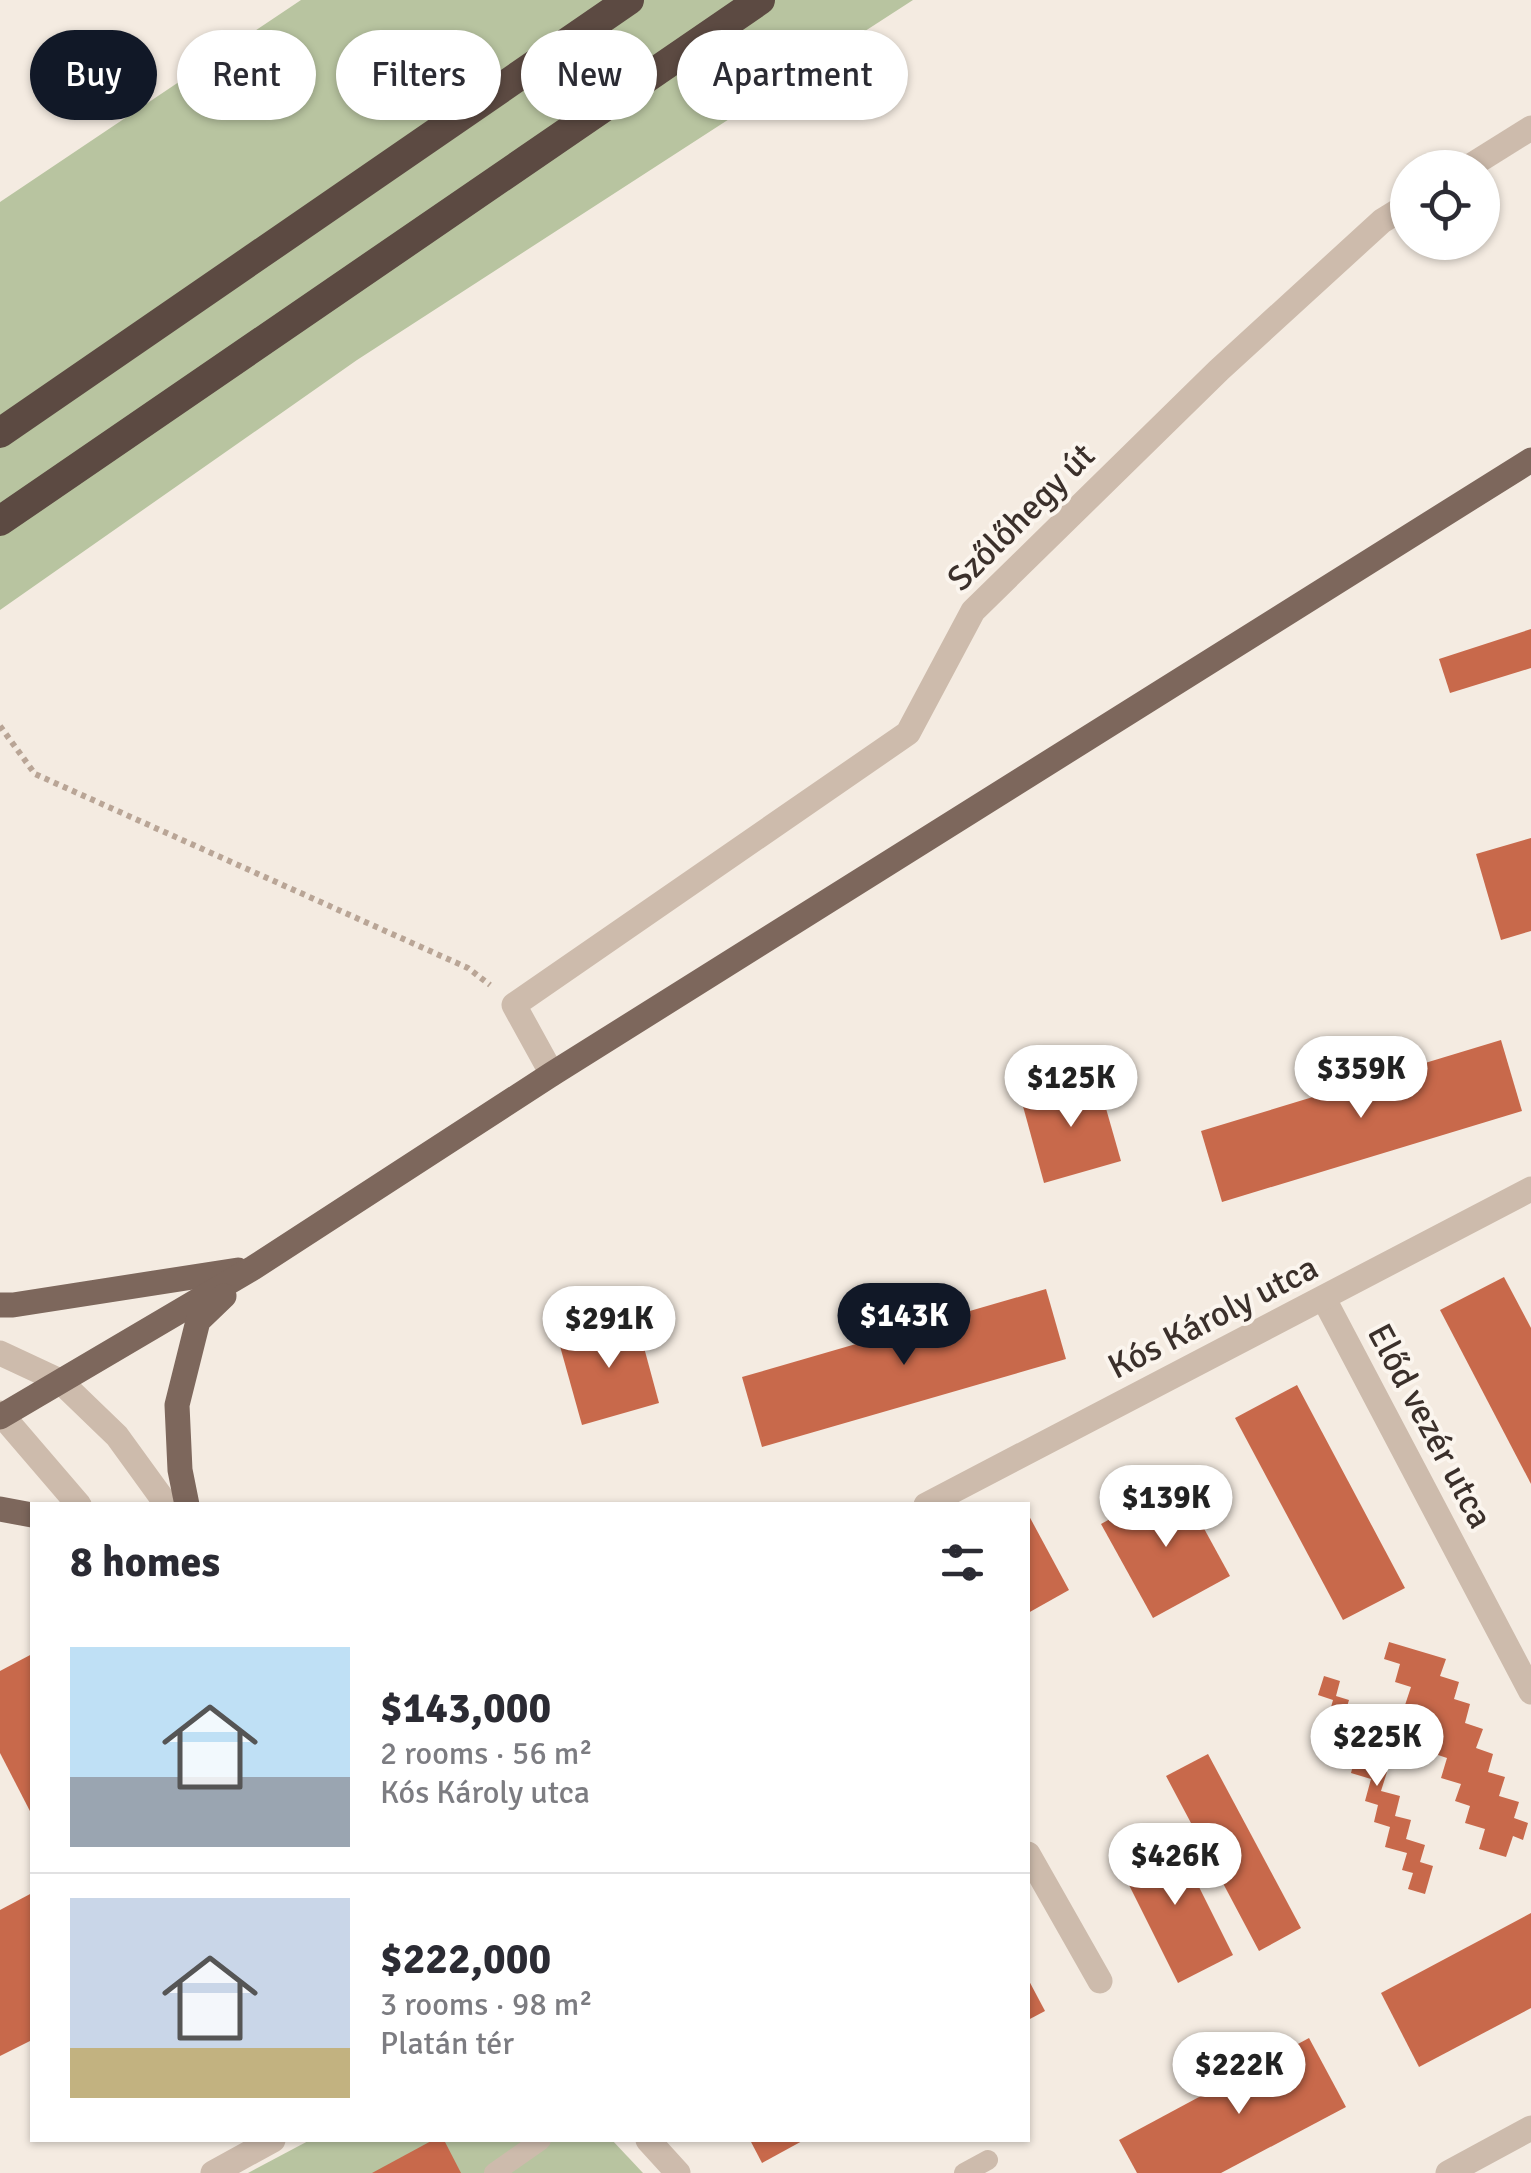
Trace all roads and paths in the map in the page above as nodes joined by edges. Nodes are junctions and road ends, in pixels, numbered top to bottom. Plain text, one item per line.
1 (629, 0) edge
2 (760, 0) edge
3 (1531, 128) edge
4 (1496, 150) edge
5 (1390, 216) edge
6 (0, 433) edge
7 (1531, 460) edge
8 (0, 521) edge
9 (0, 726) edge
10 (514, 1005) junction
11 (552, 1074) junction
12 (1531, 1189) edge
13 (252, 1268) junction
14 (1324, 1300) junction
15 (0, 1304) edge
16 (0, 1353) edge
17 (60, 1382) junction
18 (1, 1415) edge
19 (77, 1502) edge
20 (165, 1502) edge
21 (186, 1502) edge
22 (932, 1502) edge
23 (0, 1508) edge
24 (30, 1515) edge
25 (1531, 1692) edge
26 (1030, 1858) edge
27 (1100, 1981) dead end
28 (1531, 2128) edge
29 (269, 2142) edge
30 (537, 2142) edge
31 (650, 2142) edge
32 (988, 2160) dead end
33 (213, 2173) edge
34 (494, 2173) edge
35 (678, 2173) edge
36 (964, 2173) edge
37 (1448, 2173) edge

1 - 6 highway
2 - 8 highway
3 - 4 street
5 - 10 street, Szőlőhegy út
7 - 11 main road
9 - 10 path
10 - 11 street
11 - 13 main road
12 - 14 street, Kós Károly utca
13 - 15 main road
13 - 17 main road
13 - 21 main road
14 - 22 street, Kós Károly utca
14 - 25 street, Előd vezér utca
16 - 17 street
17 - 18 main road
17 - 20 street
18 - 19 street
23 - 24 main road
26 - 27 street
28 - 37 street
29 - 33 street
30 - 34 lane
31 - 35 street
32 - 36 lane

